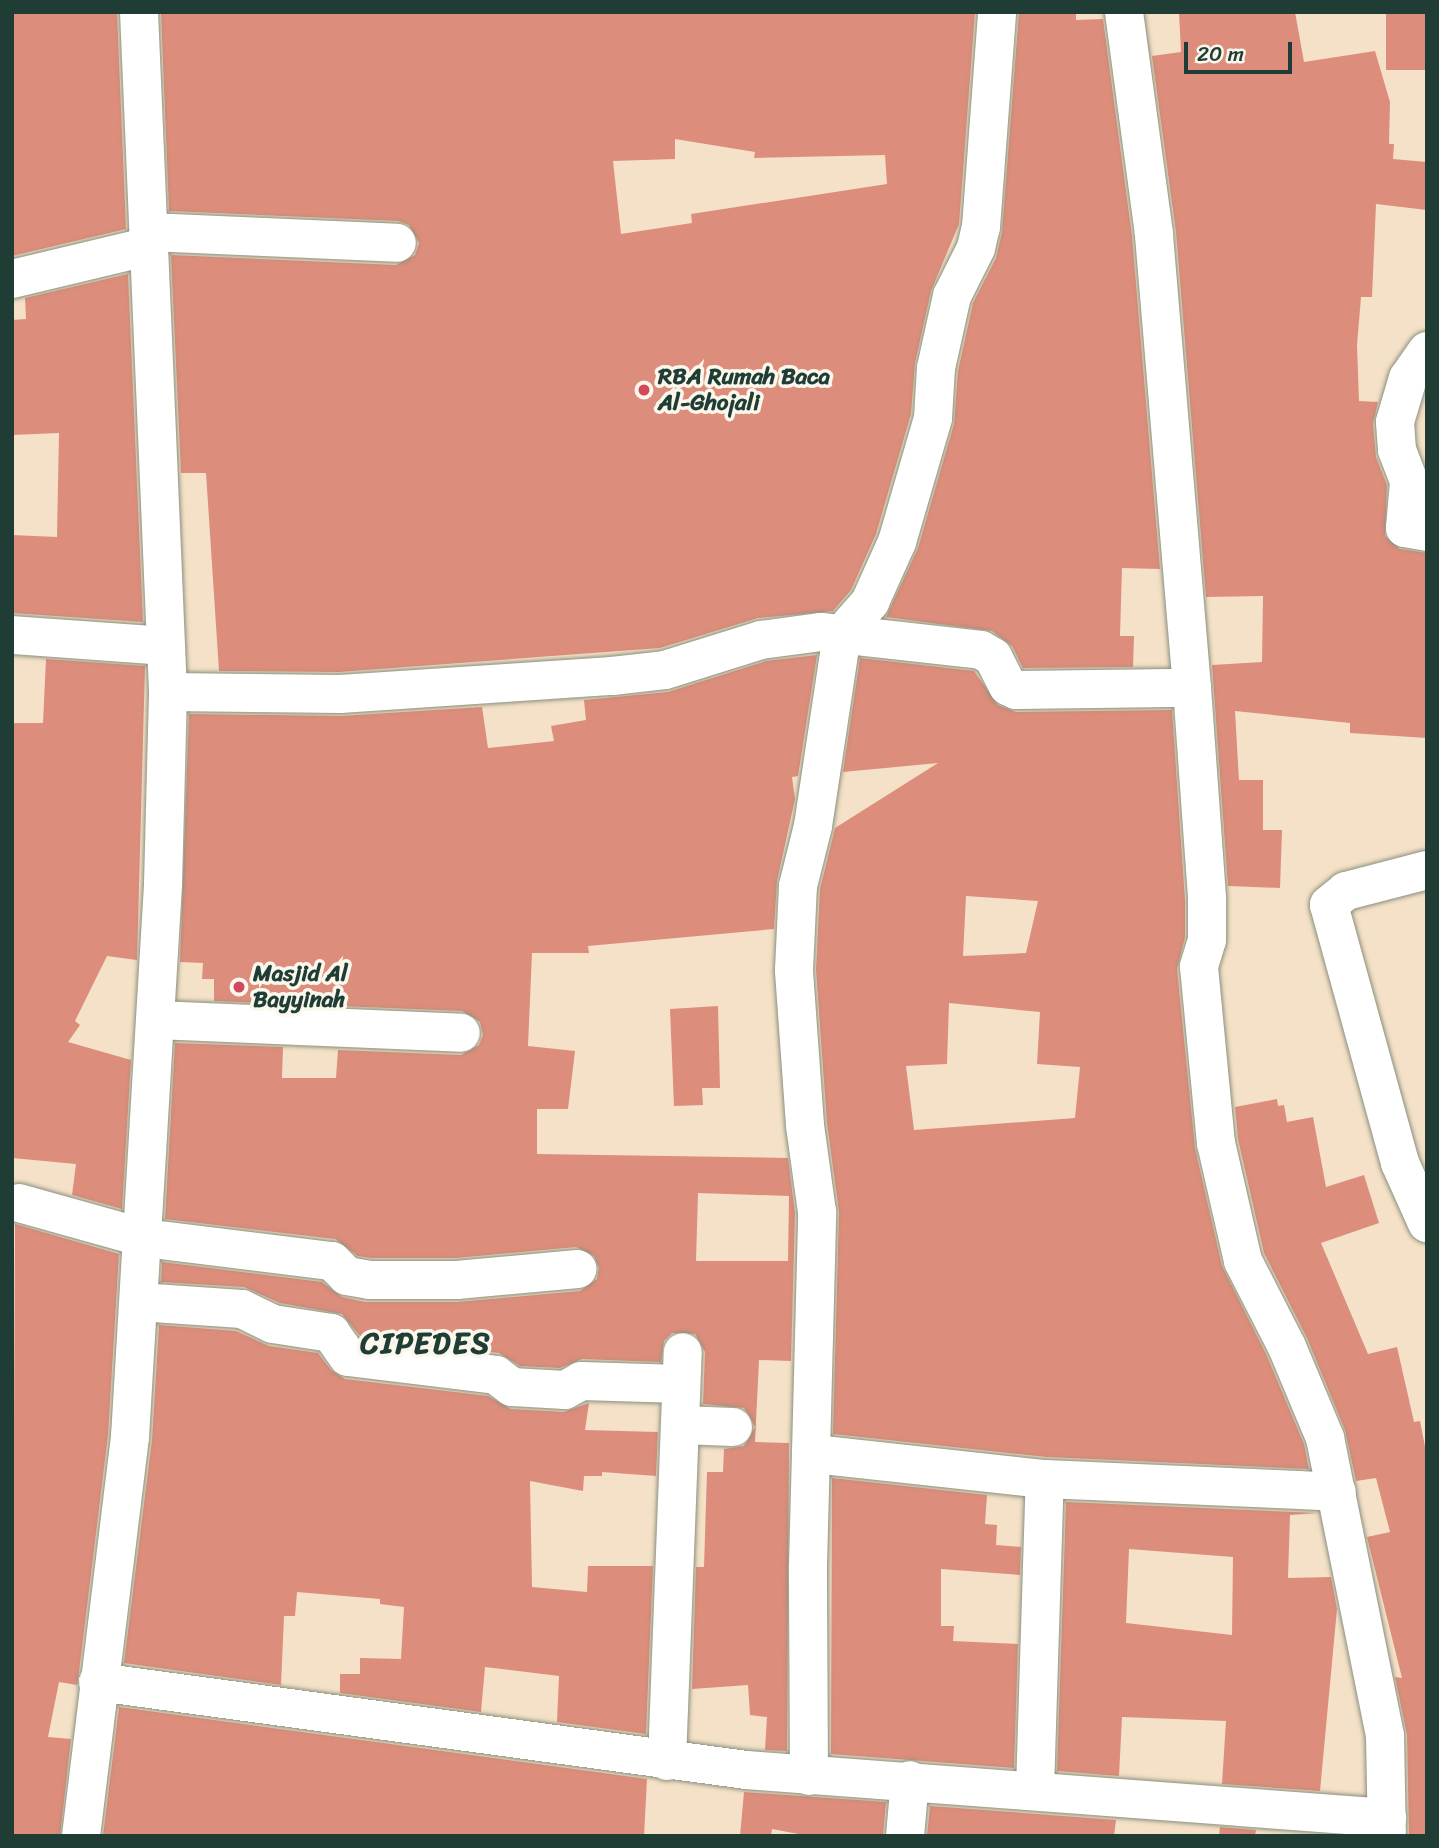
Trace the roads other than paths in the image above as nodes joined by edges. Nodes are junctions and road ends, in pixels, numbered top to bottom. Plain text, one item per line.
1 (139, 12) edge
2 (997, 12) edge
3 (1124, 12) edge
4 (149, 239) junction
5 (397, 243) dead end
6 (12, 279) edge
7 (1427, 351) edge
8 (1427, 532) edge
9 (842, 634) junction
10 (12, 635) edge
11 (165, 646) junction
12 (1192, 688) junction
13 (168, 692) junction
14 (1427, 870) edge
15 (157, 1020) junction
16 (461, 1033) dead end
17 (19, 1203) dead end
18 (1427, 1223) edge
19 (144, 1238) junction
20 (577, 1269) dead end
21 (139, 1302) junction
22 (681, 1425) junction
23 (733, 1427) dead end
24 (814, 1454) junction
25 (1045, 1479) junction
26 (1337, 1492) junction
27 (98, 1682) junction
28 (667, 1761) junction
29 (809, 1776) junction
30 (910, 1780) junction
31 (1035, 1789) junction
32 (1387, 1827) edge
33 (81, 1836) edge
34 (905, 1836) edge

1 - 4 street
2 - 9 street
3 - 12 street
4 - 5 street
4 - 6 street
4 - 11 street
7 - 8 street
9 - 12 street
9 - 13 street
9 - 24 street
10 - 11 street
11 - 13 street
12 - 26 street
13 - 15 street
14 - 18 street
15 - 16 street
15 - 19 street
17 - 19 street
19 - 20 street
19 - 21 street
21 - 22 street
21 - 27 street
22 - 23 street
22 - 28 street
24 - 25 street
24 - 29 street
25 - 26 street
25 - 31 street
26 - 32 street
27 - 28 street
27 - 33 street
28 - 29 street
29 - 30 street
30 - 31 street
30 - 34 street
31 - 32 street

